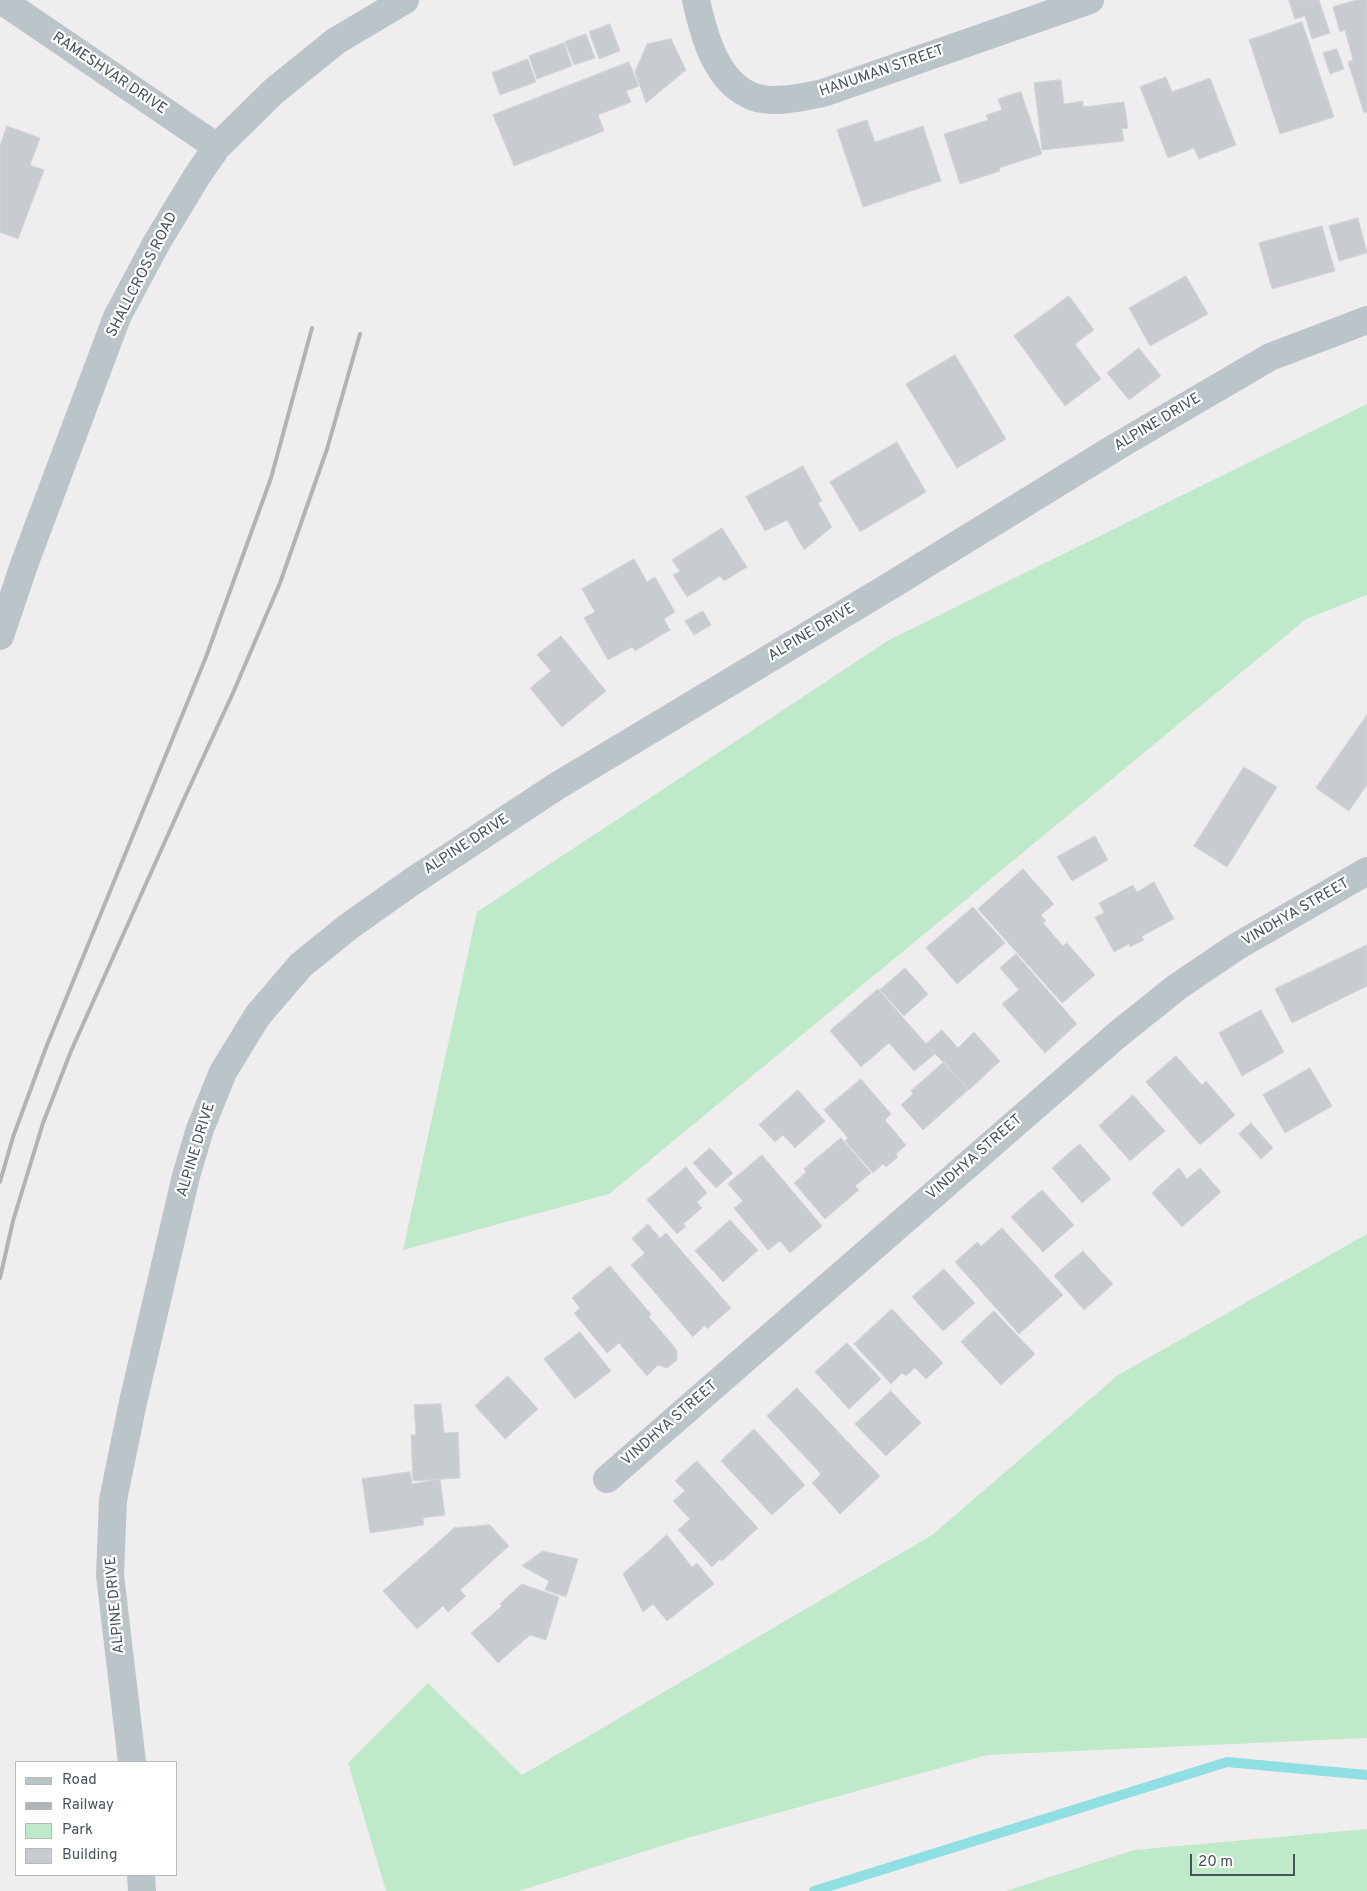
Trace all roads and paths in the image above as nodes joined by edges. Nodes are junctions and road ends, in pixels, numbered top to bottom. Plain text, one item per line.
1 (405, 0) edge
2 (696, 0) edge
3 (1090, 0) edge
4 (3, 6) edge
5 (218, 147) junction
6 (1367, 320) edge
7 (0, 636) edge
8 (1367, 871) edge
9 (607, 1479) dead end
10 (132, 1761) edge
11 (141, 1876) edge
12 (142, 1891) edge

1 - 5 street, SHALLCROSS ROAD
2 - 3 street, HANUMAN STREET
4 - 5 street, RAMESHVAR DRIVE
5 - 7 street, SHALLCROSS ROAD
6 - 10 street, ALPINE DRIVE
8 - 9 street, VINDHYA STREET
11 - 12 street

